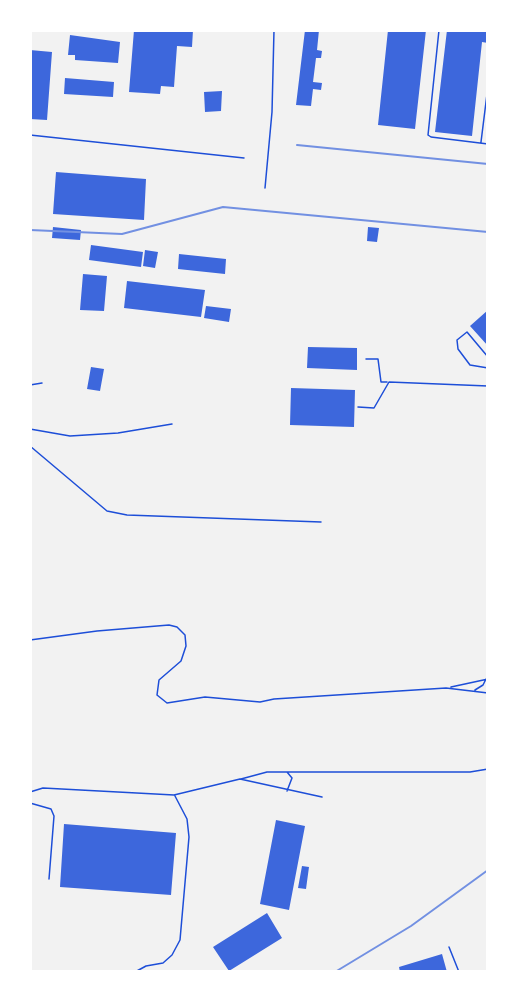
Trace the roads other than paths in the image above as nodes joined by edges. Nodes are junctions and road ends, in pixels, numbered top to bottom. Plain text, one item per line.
1 (274, 30) edge
2 (439, 30) edge
3 (488, 86) edge
4 (30, 135) edge
5 (480, 143) junction
6 (488, 144) edge
7 (244, 158) dead end
8 (265, 188) dead end
9 (488, 357) edge
10 (366, 359) dead end
11 (488, 368) edge
12 (389, 382) junction
13 (42, 383) dead end
14 (30, 385) edge
15 (488, 386) edge
16 (358, 406) dead end
17 (172, 423) dead end
18 (30, 429) edge
19 (30, 446) edge
20 (321, 522) dead end
21 (488, 769) edge
22 (286, 771) junction
23 (240, 779) junction
24 (287, 791) junction
25 (30, 792) edge
26 (174, 795) junction
27 (322, 797) dead end
28 (30, 803) edge
29 (49, 879) dead end
30 (449, 947) dead end
31 (135, 972) edge
32 (459, 972) edge

1 - 8 lane
2 - 5 lane
3 - 5 lane
4 - 7 lane
5 - 6 lane
9 - 11 lane
10 - 12 lane
12 - 15 lane
12 - 16 lane
13 - 14 lane
17 - 18 lane
19 - 20 lane
21 - 22 lane
22 - 23 lane
22 - 24 lane
23 - 24 lane
23 - 26 lane
24 - 27 lane
25 - 26 lane
26 - 31 lane
28 - 29 lane
30 - 32 lane

